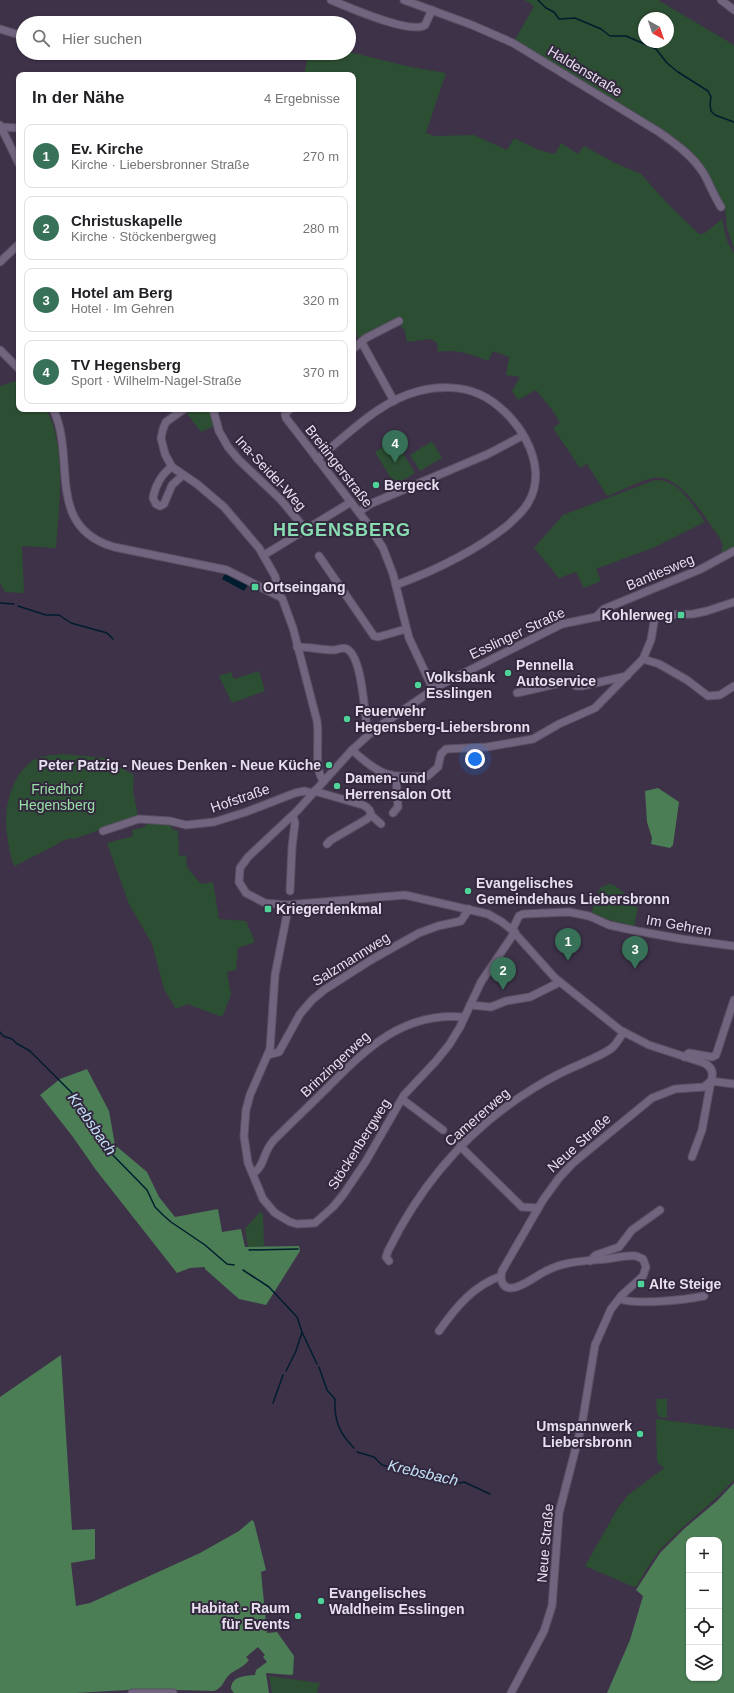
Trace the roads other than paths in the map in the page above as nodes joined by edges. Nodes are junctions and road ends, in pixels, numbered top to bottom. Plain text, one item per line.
1 (331, 0) edge
2 (404, 0) edge
3 (721, 0) edge
4 (432, 10) junction
5 (734, 10) edge
6 (0, 29) edge
7 (16, 34) edge
8 (0, 127) edge
9 (16, 128) edge
10 (16, 158) edge
11 (721, 207) dead end
12 (16, 247) edge
13 (0, 262) edge
14 (399, 321) dead end
15 (362, 342) junction
16 (356, 347) edge
17 (0, 350) edge
18 (16, 367) edge
19 (394, 401) junction
20 (54, 412) edge
21 (180, 412) edge
22 (214, 412) edge
23 (288, 412) edge
24 (522, 436) junction
25 (317, 459) junction
26 (172, 467) junction
27 (183, 475) junction
28 (351, 502) junction
29 (359, 512) junction
30 (306, 530) junction
31 (734, 551) edge
32 (264, 555) junction
33 (319, 556) dead end
34 (396, 585) junction
35 (275, 593) junction
36 (734, 602) edge
37 (596, 616) junction
38 (655, 616) junction
39 (406, 629) junction
40 (297, 647) junction
41 (643, 659) junction
42 (627, 676) junction
43 (734, 686) edge
44 (434, 689) junction
45 (517, 693) dead end
46 (371, 733) junction
47 (352, 750) junction
48 (396, 777) junction
49 (324, 782) junction
50 (313, 792) junction
51 (393, 813) dead end
52 (371, 815) junction
53 (293, 816) junction
54 (381, 824) dead end
55 (103, 832) dead end
56 (327, 844) dead end
57 (290, 891) dead end
58 (286, 904) junction
59 (469, 909) junction
60 (513, 931) junction
61 (734, 946) edge
62 (560, 982) junction
63 (734, 1000) edge
64 (470, 1005) junction
65 (463, 1017) junction
66 (624, 1032) junction
67 (268, 1055) junction
68 (684, 1057) junction
69 (711, 1081) junction
70 (734, 1084) edge
71 (402, 1099) junction
72 (443, 1130) dead end
73 (460, 1146) junction
74 (692, 1157) dead end
75 (253, 1174) junction
76 (538, 1208) junction
77 (660, 1210) dead end
78 (590, 1260) junction
79 (389, 1261) dead end
80 (501, 1276) junction
81 (704, 1296) dead end
82 (619, 1299) junction
83 (439, 1331) dead end
84 (132, 1693) edge
85 (173, 1693) edge
86 (511, 1693) edge

1 - 4 street
2 - 4 street, Haldenstraße
3 - 5 street
4 - 11 street, Haldenstraße
6 - 7 street
8 - 9 street
8 - 10 street
12 - 13 street
14 - 15 street
15 - 16 street
15 - 19 street
17 - 18 street
19 - 24 street
19 - 25 street
20 - 35 street
21 - 26 street
22 - 30 street, Ina-Seidel-Weg
23 - 25 street, Breitingerstraße
24 - 29 street
24 - 34 street
25 - 28 street, Breitingerstraße
26 - 27 street
26 - 27 street
27 - 32 street
28 - 29 street, Breitingerstraße
28 - 30 street
29 - 34 street, Breitingerstraße
30 - 32 street
31 - 37 street, Bantlesweg
32 - 35 street
33 - 39 street
34 - 39 street, Breitingerstraße
35 - 40 street
36 - 38 street, Esslinger Straße
37 - 38 street, Esslinger Straße
37 - 44 street, Esslinger Straße
38 - 41 street
39 - 44 street, Breitingerstraße
40 - 46 street
40 - 49 street
41 - 42 street
41 - 43 street
42 - 45 street
42 - 48 street
44 - 46 street, Esslinger Straße
46 - 47 street, Esslinger Straße
47 - 48 street
47 - 49 street, Esslinger Straße
48 - 51 street
49 - 50 street, Esslinger Straße
50 - 52 street, Hofstraße
50 - 53 street, Esslinger Straße
50 - 55 street, Hofstraße
52 - 54 street, Hofstraße
52 - 56 street
53 - 57 street
53 - 58 street, Esslinger Straße
58 - 59 street, Esslinger Straße
58 - 67 street, Stöckenbergweg
59 - 60 street, Esslinger Straße
59 - 67 street, Salzmannweg
60 - 61 street, Im Gehren
60 - 62 street, Esslinger Straße
60 - 64 street, Stöckenbergweg
62 - 64 street
62 - 66 street
63 - 68 street
64 - 65 street, Stöckenbergweg
65 - 71 street, Stöckenbergweg
65 - 75 street, Brinzingerweg
66 - 68 street
66 - 73 street, Camererweg
67 - 75 street, Stöckenbergweg
68 - 69 street
69 - 70 street
69 - 74 street
69 - 76 street, Neue Straße
71 - 72 street
71 - 75 street, Stöckenbergweg
73 - 76 street
73 - 79 street, Camererweg
76 - 80 street, Neue Straße
77 - 78 street
78 - 80 street, Neue Straße
78 - 82 street, Neue Straße
80 - 83 street
81 - 82 street
82 - 86 street, Neue Straße
84 - 85 street

